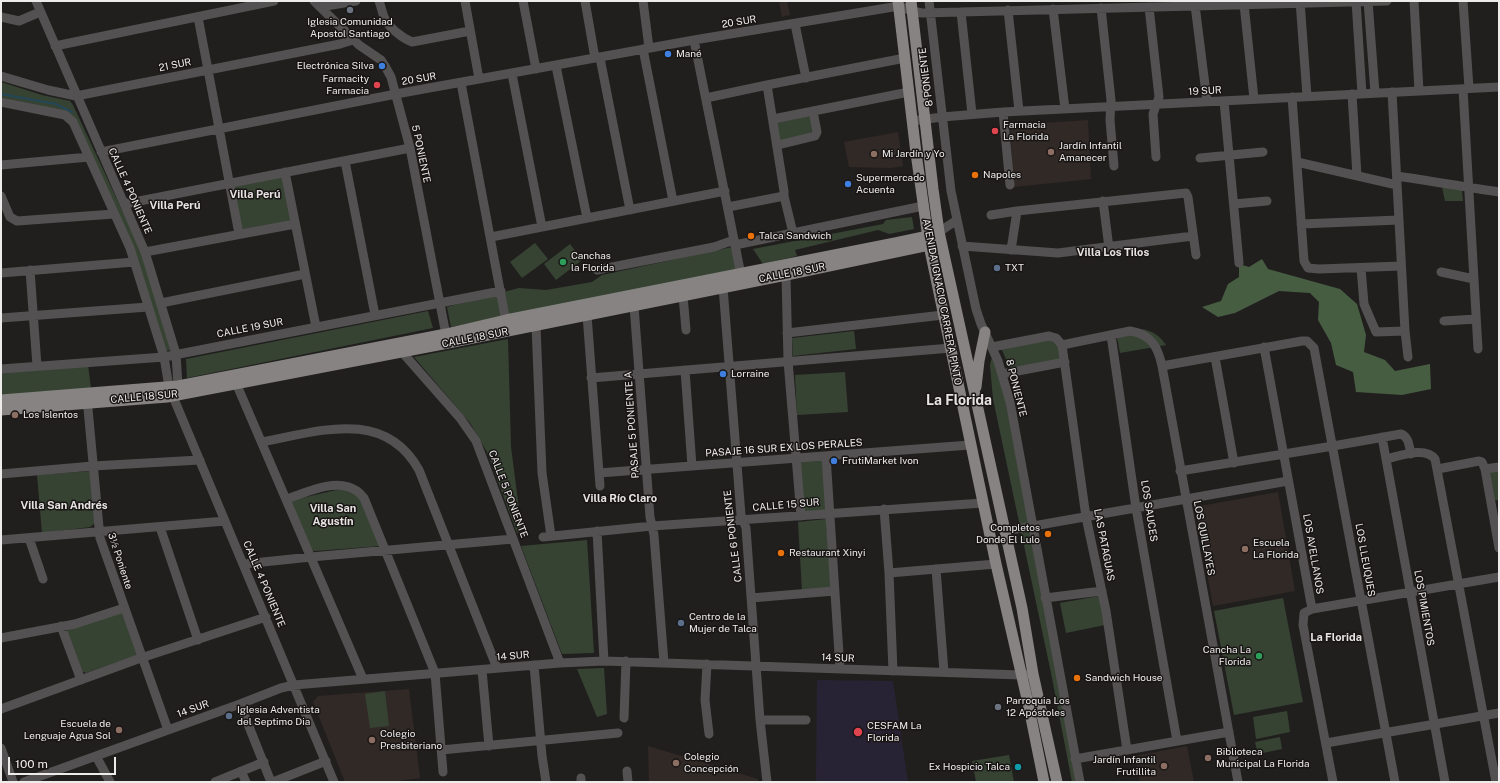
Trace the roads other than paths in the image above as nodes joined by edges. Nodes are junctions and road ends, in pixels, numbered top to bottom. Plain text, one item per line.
1 (36, 1) edge
2 (356, 1) edge
3 (379, 1) edge
4 (465, 1) edge
5 (523, 1) edge
6 (585, 1) edge
7 (643, 1) edge
8 (929, 1) edge
9 (1356, 1) edge
10 (1368, 1) edge
11 (1387, 1) edge
12 (1414, 1) edge
13 (1463, 1) edge
14 (268, 2) edge
15 (1300, 2) edge
16 (317, 4) edge
17 (898, 4) edge
18 (1244, 4) junction
19 (912, 6) edge
20 (1195, 6) junction
21 (1149, 7) junction
22 (1102, 8) junction
23 (1053, 9) junction
24 (1008, 10) junction
25 (40, 12) junction
26 (930, 12) junction
27 (961, 12) junction
28 (1, 17) edge
29 (198, 17) junction
30 (795, 24) junction
31 (470, 31) junction
32 (353, 40) junction
33 (694, 40) junction
34 (55, 46) junction
35 (646, 49) junction
36 (597, 58) junction
37 (905, 58) junction
38 (556, 66) junction
39 (536, 69) junction
40 (208, 70) junction
41 (512, 74) junction
42 (1, 76) edge
43 (806, 78) junction
44 (479, 79) junction
45 (461, 83) junction
46 (767, 85) junction
47 (1499, 87) edge
48 (1466, 88) junction
49 (1419, 91) junction
50 (909, 92) junction
51 (1392, 92) junction
52 (1375, 93) junction
53 (396, 94) junction
54 (1352, 94) junction
55 (1362, 94) junction
56 (76, 96) junction
57 (1307, 96) junction
58 (1292, 97) junction
59 (706, 98) junction
60 (1254, 99) junction
61 (1224, 101) junction
62 (1, 102) edge
63 (1207, 102) junction
64 (1156, 104) junction
65 (1111, 106) junction
66 (1065, 109) junction
67 (814, 111) junction
68 (1019, 111) junction
69 (1003, 112) junction
70 (972, 114) junction
71 (942, 117) junction
72 (773, 119) junction
73 (925, 119) junction
74 (912, 121) junction
75 (220, 129) junction
76 (778, 145) junction
77 (410, 148) junction
78 (102, 152) junction
79 (1263, 152) dead end
80 (1229, 155) junction
81 (1156, 157) dead end
82 (89, 158) junction
83 (1200, 158) dead end
84 (345, 161) junction
85 (1296, 162) junction
86 (1, 165) edge
87 (1114, 166) dead end
88 (285, 172) junction
89 (1358, 176) junction
90 (1397, 181) junction
91 (230, 183) junction
92 (1010, 184) dead end
93 (1469, 188) junction
94 (725, 191) junction
95 (1499, 192) edge
96 (1, 196) edge
97 (784, 196) junction
98 (673, 201) junction
99 (1104, 201) junction
100 (1267, 201) dead end
101 (124, 204) junction
102 (1234, 204) junction
103 (923, 206) junction
104 (728, 207) junction
105 (630, 210) junction
106 (1017, 211) junction
107 (114, 214) junction
108 (991, 215) dead end
109 (587, 218) junction
110 (957, 220) junction
111 (1399, 220) junction
112 (295, 224) junction
113 (1301, 224) junction
114 (542, 227) junction
115 (939, 230) junction
116 (792, 233) junction
117 (239, 234) junction
118 (1193, 236) junction
119 (491, 237) junction
120 (928, 240) junction
121 (735, 243) junction
122 (962, 246) junction
123 (1110, 248) junction
124 (1011, 250) junction
125 (145, 252) junction
126 (1196, 255) dead end
127 (134, 262) junction
128 (1239, 263) dead end
129 (1402, 266) junction
130 (1361, 268) junction
131 (30, 270) junction
132 (597, 270) dead end
133 (1441, 272) dead end
134 (1, 273) edge
135 (305, 274) junction
136 (786, 275) junction
137 (742, 279) junction
138 (1474, 279) junction
139 (723, 287) junction
140 (500, 291) junction
141 (683, 296) junction
142 (160, 302) junction
143 (440, 303) junction
144 (634, 306) junction
145 (148, 307) junction
146 (943, 314) junction
147 (375, 315) junction
148 (586, 315) junction
149 (33, 316) junction
150 (1, 318) edge
151 (1476, 319) junction
152 (1444, 321) dead end
153 (507, 326) junction
154 (536, 326) junction
155 (316, 327) junction
156 (686, 330) dead end
157 (1405, 331) junction
158 (985, 332) junction
159 (787, 333) junction
160 (1111, 335) junction
161 (447, 339) junction
162 (1062, 344) junction
163 (992, 347) junction
164 (1264, 347) junction
165 (951, 348) junction
166 (1478, 349) dead end
167 (402, 352) junction
168 (176, 354) junction
169 (164, 357) junction
170 (1215, 357) junction
171 (1408, 357) dead end
172 (788, 361) junction
173 (1065, 362) junction
174 (37, 366) junction
175 (729, 366) junction
176 (1162, 366) junction
177 (1, 369) edge
178 (685, 370) junction
179 (639, 373) junction
180 (1002, 374) junction
181 (591, 378) junction
182 (236, 383) junction
183 (173, 389) junction
184 (87, 397) junction
185 (1, 400) edge
186 (976, 401) junction
187 (1, 410) edge
188 (1382, 437) junction
189 (262, 442) junction
190 (970, 445) junction
191 (1333, 446) junction
192 (1411, 454) junction
193 (1283, 455) junction
194 (826, 456) junction
195 (797, 458) junction
196 (1386, 459) junction
197 (200, 460) junction
198 (736, 462) junction
199 (1234, 463) junction
200 (93, 466) junction
201 (692, 466) junction
202 (1483, 466) junction
203 (1499, 467) edge
204 (647, 469) junction
205 (1438, 470) junction
206 (1180, 471) junction
207 (599, 473) junction
208 (1, 474) edge
209 (1288, 481) junction
210 (600, 486) dead end
211 (287, 499) junction
212 (1185, 499) junction
213 (1495, 500) edge
214 (983, 503) junction
215 (1136, 508) junction
216 (884, 509) junction
217 (829, 513) junction
218 (801, 516) junction
219 (1086, 517) junction
220 (743, 520) junction
221 (225, 521) junction
222 (652, 526) junction
223 (160, 527) junction
224 (1033, 527) junction
225 (98, 530) junction
226 (1005, 531) junction
227 (596, 532) junction
228 (29, 538) junction
229 (514, 539) junction
230 (1, 540) edge
231 (448, 545) junction
232 (1499, 548) edge
233 (385, 550) junction
234 (311, 557) junction
235 (244, 564) junction
236 (996, 564) junction
237 (936, 569) junction
238 (889, 573) junction
239 (1499, 577) edge
240 (42, 579) dead end
241 (1459, 584) junction
242 (834, 591) junction
243 (1102, 591) junction
244 (1410, 592) junction
245 (751, 598) junction
246 (1045, 598) junction
247 (1361, 600) junction
248 (124, 608) junction
249 (1312, 610) junction
250 (266, 617) junction
251 (61, 626) junction
252 (1, 638) edge
253 (198, 640) junction
254 (142, 658) junction
255 (604, 661) junction
256 (626, 661) junction
257 (560, 663) junction
258 (664, 663) junction
259 (707, 664) junction
260 (534, 665) junction
261 (756, 666) junction
262 (497, 668) junction
263 (840, 669) junction
264 (482, 670) junction
265 (893, 671) junction
266 (944, 672) junction
267 (435, 674) junction
268 (1033, 674) junction
269 (1021, 675) junction
270 (81, 680) junction
271 (363, 680) junction
272 (294, 685) junction
273 (240, 704) junction
274 (1, 709) edge
275 (1499, 713) edge
276 (1484, 716) junction
277 (624, 718) dead end
278 (760, 720) junction
279 (806, 720) dead end
280 (1434, 724) junction
281 (168, 730) junction
282 (1229, 732) junction
283 (1386, 732) junction
284 (618, 733) dead end
285 (709, 734) dead end
286 (541, 741) junction
287 (1177, 741) junction
288 (1326, 743) junction
289 (489, 746) junction
290 (1, 748) edge
291 (441, 750) junction
292 (1127, 750) junction
293 (96, 756) junction
294 (1075, 759) junction
295 (326, 761) junction
296 (264, 762) junction
297 (241, 771) junction
298 (627, 771) dead end
299 (443, 772) dead end
300 (28, 781) edge
301 (13, 782) edge
302 (110, 782) edge
303 (215, 782) edge
304 (246, 782) edge
305 (272, 782) edge
306 (334, 782) edge
307 (546, 782) edge
308 (628, 782) edge
309 (767, 782) edge
310 (1044, 782) edge
311 (1057, 782) edge
312 (1080, 782) edge
313 (1238, 782) edge
314 (1333, 782) edge
315 (1394, 782) edge
316 (1445, 782) edge
317 (1496, 782) edge

1 - 25 street, CALLE 4 PONIENTE
2 - 16 street
3 - 31 street
4 - 31 street
5 - 39 street
6 - 36 street
7 - 35 street
8 - 26 street, 8 PONIENTE
9 - 10 street, 20 SUR
9 - 15 street, 20 SUR
9 - 55 street
10 - 11 street, 20 SUR
10 - 52 street
12 - 49 street
13 - 48 street
14 - 29 street
15 - 18 street, 20 SUR
15 - 57 street
16 - 32 street, 5 PONIENTE
17 - 19 street, 20 SUR
17 - 30 street, 20 SUR
17 - 37 main road, AVENIDA IGNACIO CARRERA PINTO
18 - 20 street, 20 SUR
18 - 60 street
19 - 26 street, 20 SUR
19 - 73 main road, AVENIDA IGNACIO CARRERA PINTO
20 - 21 street, 20 SUR
20 - 63 street
21 - 22 street, 20 SUR
21 - 64 street
22 - 23 street, 20 SUR
22 - 65 street
23 - 24 street, 20 SUR
23 - 66 street
24 - 27 street, 20 SUR
24 - 68 street
25 - 28 street
25 - 34 street, CALLE 4 PONIENTE
26 - 27 street, 20 SUR
26 - 71 street, 8 PONIENTE
27 - 70 street
29 - 34 street
29 - 40 street
30 - 33 street, 20 SUR
30 - 43 street
31 - 44 street
32 - 40 street, 21 SUR
32 - 53 street, 5 PONIENTE
33 - 35 street, 20 SUR
33 - 59 street
34 - 56 street, CALLE 4 PONIENTE
35 - 36 street, 20 SUR
35 - 98 street
36 - 38 street, 20 SUR
36 - 105 street
37 - 43 street
37 - 50 main road, AVENIDA IGNACIO CARRERA PINTO
38 - 39 street, 20 SUR
38 - 109 street
39 - 41 street, 20 SUR
40 - 56 street, 21 SUR
40 - 75 street
41 - 44 street, 20 SUR
41 - 114 street
42 - 56 street, 21 SUR
43 - 46 street
44 - 45 street, 20 SUR
45 - 53 street, 20 SUR
45 - 119 street
46 - 59 street
46 - 72 street
47 - 48 street, 19 SUR
48 - 49 street, 19 SUR
48 - 93 street
49 - 51 street, 19 SUR
50 - 67 street
50 - 74 main road, AVENIDA IGNACIO CARRERA PINTO
51 - 52 street, 19 SUR
51 - 90 street
52 - 55 street, 19 SUR
53 - 75 street, 20 SUR
53 - 77 street, 5 PONIENTE
54 - 55 street, 19 SUR
54 - 57 street, 19 SUR
54 - 89 street
56 - 78 street, CALLE 4 PONIENTE
57 - 58 street, 19 SUR
58 - 60 street, 19 SUR
58 - 85 street
59 - 94 street
60 - 61 street, 19 SUR
61 - 63 street, 19 SUR
61 - 80 street
62 - 82 street, CALLE 4 PONIENTE
63 - 64 street, 19 SUR
64 - 65 street, 19 SUR
64 - 81 street
65 - 66 street, 19 SUR
65 - 87 street
66 - 68 street, 19 SUR
67 - 72 street
67 - 76 street
68 - 69 street, 19 SUR
69 - 70 street, 19 SUR
69 - 92 street
70 - 71 street, 19 SUR
71 - 73 street, 19 SUR
71 - 110 street, 8 PONIENTE
72 - 76 street
73 - 74 street, 19 SUR
73 - 115 main road, AVENIDA IGNACIO CARRERA PINTO
74 - 103 main road, AVENIDA IGNACIO CARRERA PINTO
75 - 78 street, 20 SUR
75 - 91 street
76 - 97 street
77 - 84 street
77 - 143 street, 5 PONIENTE
78 - 101 street, CALLE 4 PONIENTE
79 - 80 street
80 - 83 street
80 - 102 street
82 - 86 street
82 - 107 street, CALLE 4 PONIENTE
84 - 88 street
84 - 147 street
85 - 89 street
85 - 113 street
88 - 91 street
88 - 112 street
89 - 90 street
90 - 93 street
90 - 111 street
91 - 101 street
91 - 117 street
93 - 95 street
93 - 138 street
94 - 98 street
94 - 104 street
96 - 107 street
97 - 104 street
97 - 116 street
98 - 105 street
99 - 106 street
99 - 118 street
99 - 123 street
100 - 102 street
101 - 125 street, CALLE 4 PONIENTE
102 - 128 street
103 - 116 street
103 - 120 main road, AVENIDA IGNACIO CARRERA PINTO
104 - 121 street
105 - 109 street
106 - 108 street
106 - 124 street
107 - 127 street, CALLE 4 PONIENTE
109 - 114 street
110 - 115 street
110 - 122 street, 8 PONIENTE
111 - 113 street
111 - 129 street
112 - 117 street
112 - 135 street
113 - 130 street
114 - 119 street
115 - 120 main road
115 - 186 main road, AVENIDA IGNACIO CARRERA PINTO
116 - 121 street
117 - 125 street
118 - 123 street
118 - 126 street
119 - 140 street
120 - 136 main road, CALLE 18 SUR
120 - 137 main road, CALLE 18 SUR
120 - 146 main road, AVENIDA IGNACIO CARRERA PINTO
121 - 132 street
121 - 137 street
122 - 124 street
122 - 158 street, 8 PONIENTE
123 - 124 street
125 - 142 street, CALLE 4 PONIENTE
127 - 131 street
127 - 145 street, CALLE 4 PONIENTE
129 - 130 street
129 - 157 street
130 - 157 street
131 - 134 street
131 - 149 street
133 - 138 street
135 - 142 street
135 - 155 street
136 - 137 main road, CALLE 18 SUR
136 - 159 street
137 - 139 main road, CALLE 18 SUR
137 - 153 main road, CALLE 18 SUR
138 - 151 street
139 - 141 main road, CALLE 18 SUR
139 - 175 street, CALLE 6 PONIENTE
140 - 143 street, CALLE 19 SUR
140 - 153 street
141 - 144 main road, CALLE 18 SUR
141 - 156 street
142 - 168 street, CALLE 4 PONIENTE
143 - 147 street, CALLE 19 SUR
143 - 161 street, 5 PONIENTE
144 - 148 main road, CALLE 18 SUR
144 - 179 street, PASAJE 5 PONIENTE A
145 - 149 street
145 - 169 street, CALLE 4 PONIENTE
146 - 159 street
146 - 165 main road, AVENIDA IGNACIO CARRERA PINTO
147 - 155 street, CALLE 19 SUR
148 - 154 main road, CALLE 18 SUR
148 - 181 street
149 - 150 street
149 - 174 street
151 - 152 street
151 - 166 street
153 - 154 main road, CALLE 18 SUR
153 - 161 main road, CALLE 18 SUR
154 - 227 street, CALLE 15 SUR
155 - 168 street, CALLE 19 SUR
157 - 171 street
158 - 163 street, 8 PONIENTE
158 - 186 main road
159 - 172 street
160 - 162 street
160 - 176 street, LOS QUILLAYES
160 - 215 street, LOS SAUCES
161 - 167 main road, CALLE 18 SUR
161 - 183 main road, CALLE 18 SUR
162 - 163 street
162 - 173 street, LAS PATAGUAS
163 - 180 street, 8 PONIENTE
164 - 170 street
164 - 191 street, LOS LLEUQUES
164 - 193 street, LOS AVELLANOS
165 - 172 street
165 - 190 main road, AVENIDA IGNACIO CARRERA PINTO
167 - 182 main road, CALLE 18 SUR
167 - 229 street, CALLE 5 PONIENTE
168 - 169 street, CALLE 19 SUR
168 - 183 street, CALLE 4 PONIENTE
169 - 174 street, CALLE 19 SUR
169 - 183 street, CALLE 4 PONIENTE
170 - 176 street
170 - 199 street
172 - 175 street
172 - 195 street
173 - 180 street
173 - 219 street, LAS PATAGUAS
174 - 177 street, CALLE 19 SUR
175 - 178 street
175 - 198 street, CALLE 6 PONIENTE
176 - 206 street, LOS QUILLAYES
178 - 179 street
178 - 201 street
179 - 181 street
179 - 204 street, PASAJE 5 PONIENTE A
180 - 224 street, 8 PONIENTE
181 - 207 street
182 - 183 main road, CALLE 18 SUR
182 - 189 street
183 - 184 main road, CALLE 18 SUR
183 - 197 street, CALLE 4 PONIENTE
184 - 185 main road, CALLE 18 SUR
184 - 187 main road, CALLE 18 SUR
184 - 200 street, 3½ Poniente
186 - 226 main road, AVENIDA IGNACIO CARRERA PINTO
188 - 191 street
188 - 192 street
188 - 196 street, LOS PIMIENTOS
189 - 211 street
189 - 231 street
190 - 194 street, PASAJE 16 SUR EX LOS PERALES
190 - 214 main road, AVENIDA IGNACIO CARRERA PINTO
191 - 193 street
191 - 247 street, LOS LLEUQUES
192 - 196 street
192 - 205 street
193 - 199 street
193 - 209 street, LOS AVELLANOS
194 - 195 street, PASAJE 16 SUR EX LOS PERALES
194 - 217 street
195 - 198 street, PASAJE 16 SUR EX LOS PERALES
195 - 218 street
196 - 244 street, LOS PIMIENTOS
197 - 200 street
197 - 221 street, CALLE 4 PONIENTE
198 - 201 street, PASAJE 16 SUR EX LOS PERALES
198 - 220 street, CALLE 6 PONIENTE
199 - 206 street
200 - 208 street
200 - 225 street, 3½ Poniente
201 - 204 street, PASAJE 16 SUR EX LOS PERALES
202 - 203 street
202 - 205 street
202 - 213 street
204 - 207 street, PASAJE 16 SUR EX LOS PERALES
204 - 222 street, PASAJE 5 PONIENTE A
205 - 241 street
206 - 212 street, LOS QUILLAYES
207 - 210 street
209 - 212 street
209 - 249 street, LOS AVELLANOS
211 - 233 street
211 - 234 street
212 - 215 street
212 - 282 street, LOS QUILLAYES
213 - 232 street
214 - 216 street, CALLE 15 SUR
214 - 236 main road, AVENIDA IGNACIO CARRERA PINTO
215 - 219 street
215 - 287 street, LOS SAUCES
216 - 217 street, CALLE 15 SUR
216 - 238 street
217 - 218 street, CALLE 15 SUR
217 - 242 street
218 - 220 street, CALLE 15 SUR
219 - 224 street
219 - 243 street, LAS PATAGUAS
220 - 222 street, CALLE 15 SUR
220 - 245 street, CALLE 6 PONIENTE
221 - 223 street
221 - 235 street, CALLE 4 PONIENTE
222 - 227 street, CALLE 15 SUR
222 - 258 street, PASAJE 5 PONIENTE A
223 - 225 street
223 - 253 street
224 - 226 street
224 - 246 street, 8 PONIENTE
225 - 228 street
225 - 248 street, 3½ Poniente
226 - 268 main road, AVENIDA IGNACIO CARRERA PINTO
227 - 255 street
228 - 230 street
228 - 240 street
229 - 231 street
229 - 257 street, CALLE 5 PONIENTE
231 - 233 street
231 - 262 street
233 - 234 street
233 - 267 street
234 - 235 street
234 - 271 street
235 - 250 street, CALLE 4 PONIENTE
236 - 237 street
236 - 269 main road, AVENIDA IGNACIO CARRERA PINTO
237 - 238 street
237 - 266 street
238 - 265 street
239 - 241 street
241 - 244 street
241 - 276 street
242 - 245 street
242 - 263 street
243 - 246 street
243 - 292 street, LAS PATAGUAS
244 - 247 street
244 - 280 street, LOS PIMIENTOS
245 - 261 street, CALLE 6 PONIENTE
246 - 294 street, 8 PONIENTE
247 - 249 street
247 - 283 street, LOS LLEUQUES
248 - 251 street
248 - 254 street, 3½ Poniente
249 - 288 street, LOS AVELLANOS
250 - 253 street
250 - 272 street, CALLE 4 PONIENTE
251 - 252 street
251 - 270 street
253 - 254 street
254 - 270 street
254 - 281 street, 3½ Poniente
255 - 256 street, 14 SUR
255 - 257 street, 14 SUR
256 - 258 street, 14 SUR
256 - 277 street
257 - 260 street, 14 SUR
258 - 259 street, 14 SUR
259 - 261 street, 14 SUR
259 - 285 street
260 - 262 street, 14 SUR
260 - 286 street
261 - 263 street, 14 SUR
261 - 278 street, CALLE 6 PONIENTE
262 - 264 street, 14 SUR
263 - 265 street, 14 SUR
264 - 267 street, 14 SUR
264 - 289 street
265 - 266 street, 14 SUR
266 - 269 street, 14 SUR
267 - 271 street, 14 SUR
267 - 291 street
268 - 269 street, 14 SUR
268 - 311 main road, AVENIDA IGNACIO CARRERA PINTO
269 - 310 main road, AVENIDA IGNACIO CARRERA PINTO
270 - 274 street
271 - 272 street, 14 SUR
272 - 273 street, 14 SUR
272 - 295 street, CALLE 4 PONIENTE
273 - 281 street, 14 SUR
273 - 296 street
275 - 276 street
276 - 280 street
276 - 317 street
278 - 279 street
278 - 309 street, CALLE 6 PONIENTE
280 - 283 street
280 - 316 street, LOS PIMIENTOS
281 - 293 street, 14 SUR
282 - 287 street
282 - 313 street, LOS QUILLAYES
283 - 288 street
283 - 315 street, LOS LLEUQUES
284 - 286 street
286 - 289 street
286 - 307 street
287 - 292 street
288 - 314 street, LOS AVELLANOS
289 - 291 street
290 - 301 street
291 - 299 street
292 - 294 street
293 - 300 street, 14 SUR
293 - 302 street
294 - 312 street, 8 PONIENTE
295 - 305 street
295 - 306 street, CALLE 4 PONIENTE
296 - 297 street
296 - 305 street
297 - 303 street
297 - 304 street
298 - 308 street

